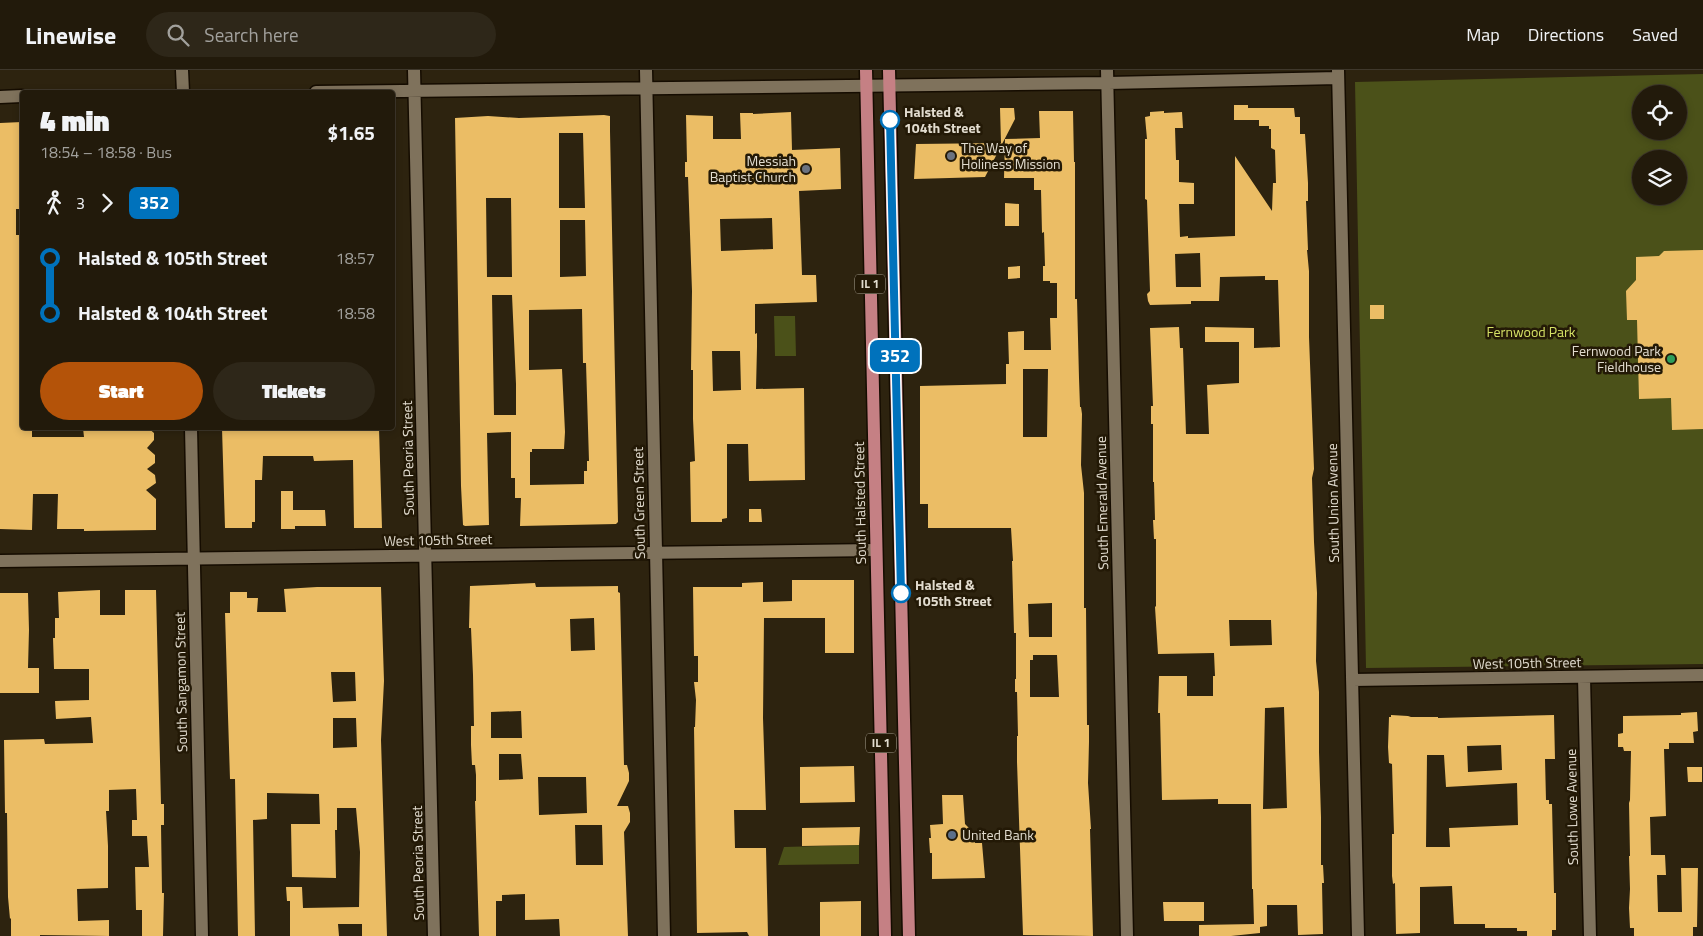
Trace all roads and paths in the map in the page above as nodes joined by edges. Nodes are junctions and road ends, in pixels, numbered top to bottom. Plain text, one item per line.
1 (182, 70) edge
2 (414, 70) edge
3 (646, 70) edge
4 (866, 70) edge
5 (889, 70) edge
6 (1338, 74) edge
7 (1108, 76) edge
8 (890, 85) junction
9 (866, 86) junction
10 (646, 88) junction
11 (183, 90) edge
12 (395, 91) edge
13 (414, 91) junction
14 (0, 96) edge
15 (20, 96) edge
16 (191, 430) edge
17 (876, 550) junction
18 (900, 550) junction
19 (655, 552) junction
20 (425, 556) junction
21 (194, 559) junction
22 (0, 561) edge
23 (1703, 675) edge
24 (1584, 677) junction
25 (1352, 680) junction
26 (202, 936) edge
27 (434, 936) edge
28 (664, 936) edge
29 (885, 936) edge
30 (909, 936) edge
31 (1127, 936) edge
32 (1358, 936) edge
33 (1590, 936) edge

1 - 11 street
2 - 13 street, South Peoria Street
3 - 10 street, South Green Street
4 - 9 main road, South Halsted Street / IL 1
5 - 8 main road, IL 1
6 - 7 street
6 - 25 street, South Union Avenue
7 - 8 street
7 - 31 street, South Emerald Avenue
8 - 9 street
8 - 18 main road, IL 1
9 - 10 street
9 - 17 main road, South Halsted Street / IL 1
10 - 13 street
10 - 19 street, South Green Street
12 - 13 street
13 - 20 street, South Peoria Street
14 - 15 street
16 - 21 street, South Sangamon Street
17 - 18 main road
17 - 19 street, West 105th Street
17 - 29 main road, South Halsted Street / IL 1
18 - 30 main road, IL 1
19 - 20 street, West 105th Street
19 - 28 street, South Green Street
20 - 21 street, West 105th Street
20 - 27 street, South Peoria Street
21 - 22 street, West 105th Street
21 - 26 street, South Sangamon Street
23 - 24 street, West 105th Street
24 - 25 street, West 105th Street
24 - 33 street, South Lowe Avenue
25 - 32 street, South Union Avenue

